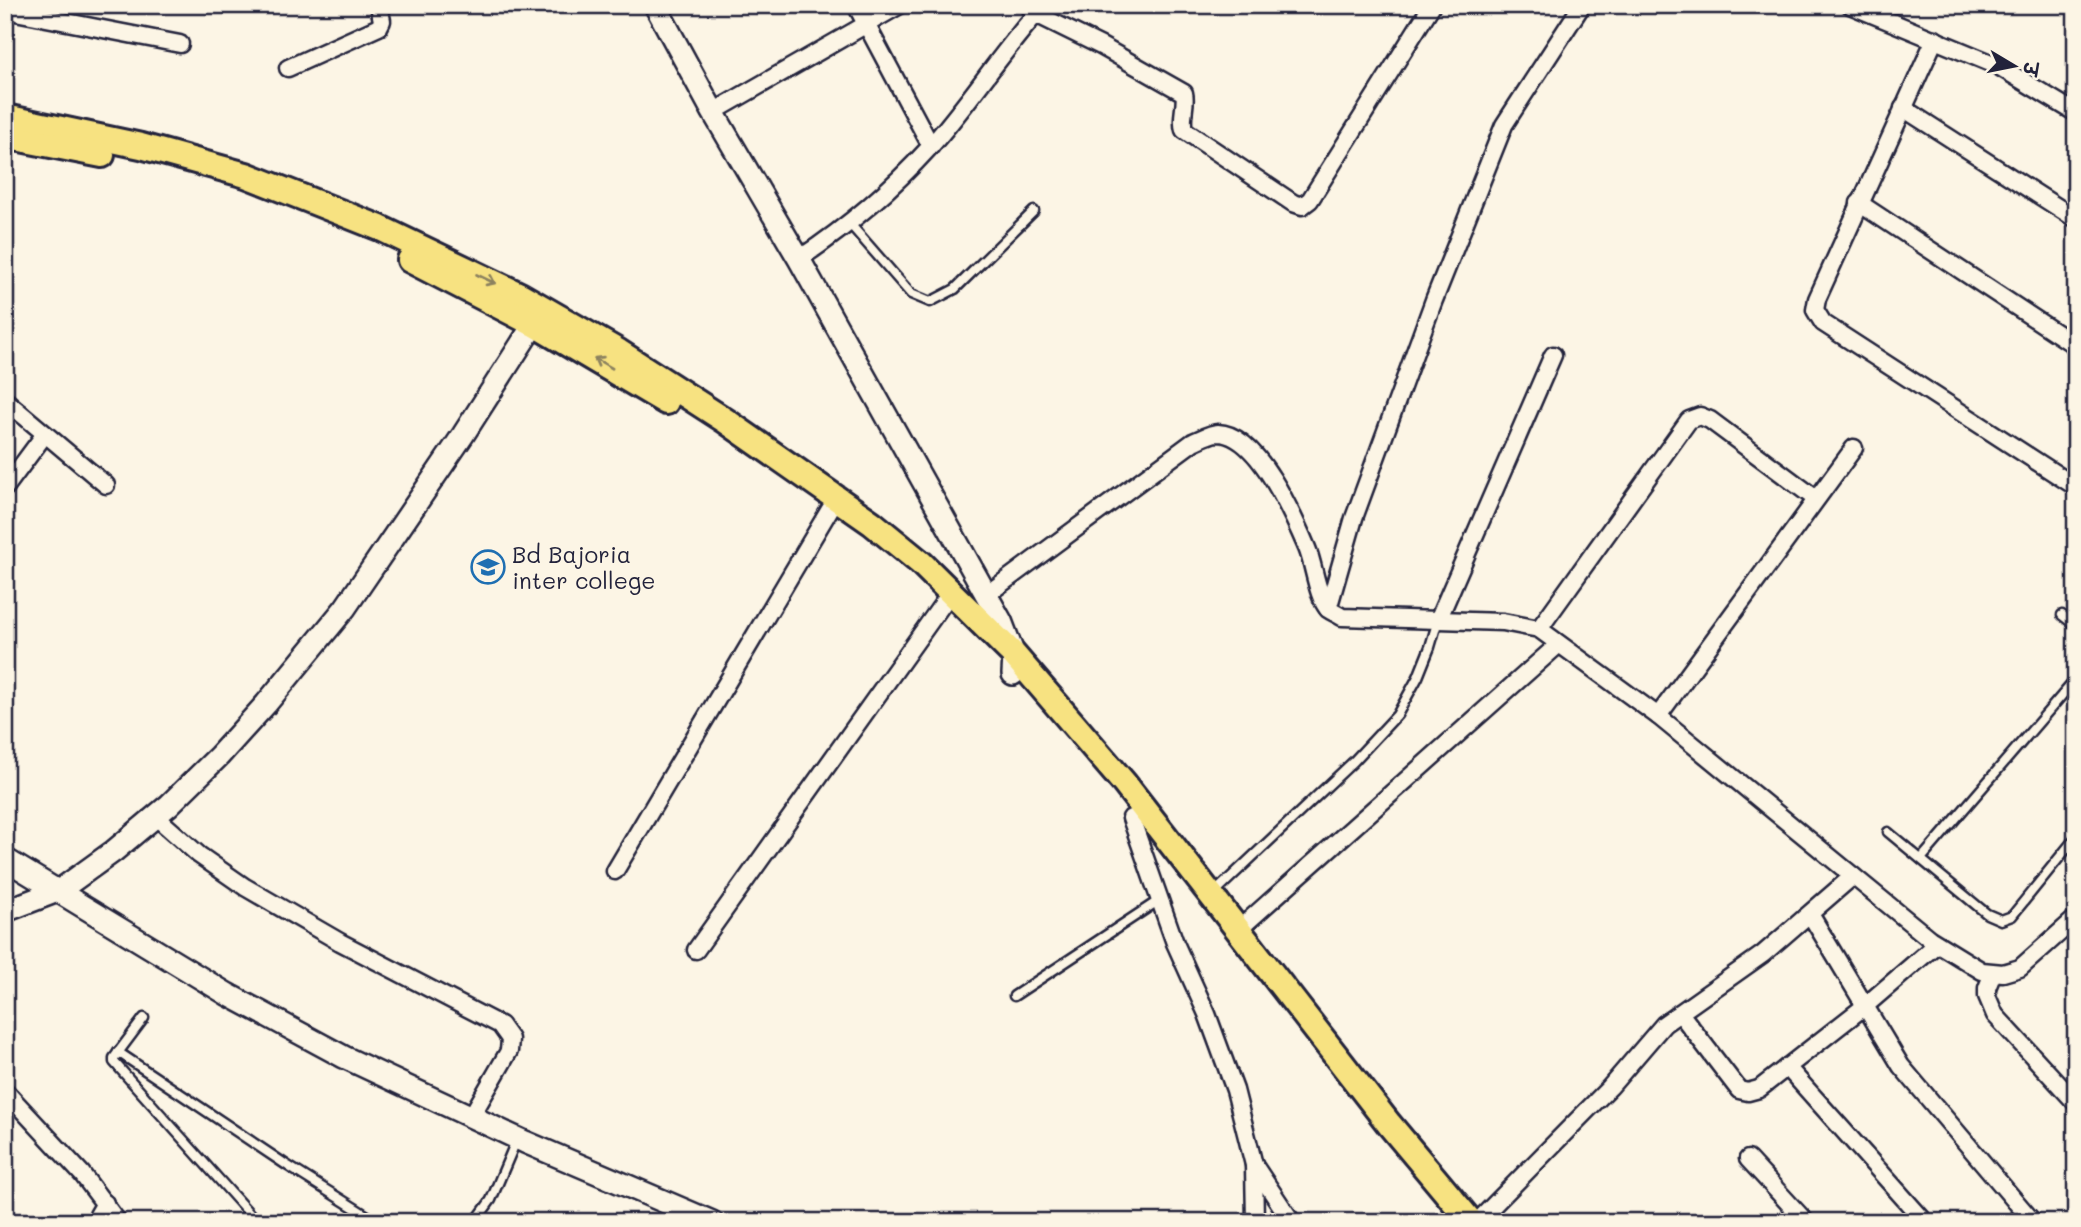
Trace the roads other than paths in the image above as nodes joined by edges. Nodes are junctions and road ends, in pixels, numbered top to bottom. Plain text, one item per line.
1 (379, 5) edge
2 (655, 5) edge
3 (856, 5) edge
4 (900, 5) edge
5 (1432, 5) edge
6 (1582, 5) edge
7 (1850, 5) edge
8 (5, 10) edge
9 (1032, 10) edge
10 (1875, 11) edge
11 (866, 24) junction
12 (1935, 39) junction
13 (180, 44) dead end
14 (288, 68) dead end
15 (1903, 108) junction
16 (713, 112) junction
17 (2076, 113) edge
18 (5, 117) edge
19 (5, 136) edge
20 (931, 146) junction
21 (1859, 202) junction
22 (1034, 211) dead end
23 (2076, 219) edge
24 (850, 223) junction
25 (799, 259) junction
26 (534, 324) junction
27 (2076, 346) edge
28 (1553, 355) dead end
29 (5, 400) edge
30 (45, 434) junction
31 (1854, 448) dead end
32 (106, 485) dead end
33 (2076, 486) edge
34 (5, 488) edge
35 (1816, 499) junction
36 (830, 509) junction
37 (986, 595) junction
38 (944, 602) junction
39 (1328, 609) junction
40 (2062, 615) dead end
41 (1438, 620) junction
42 (2076, 626) edge
43 (1539, 629) junction
44 (1559, 645) junction
45 (1014, 664) junction
46 (2076, 679) edge
47 (1658, 716) junction
48 (155, 816) junction
49 (1131, 818) junction
50 (1888, 832) dead end
51 (2076, 837) edge
52 (5, 859) edge
53 (1921, 859) junction
54 (615, 871) dead end
55 (1853, 876) junction
56 (60, 890) junction
57 (1212, 895) junction
58 (1161, 900) junction
59 (5, 911) edge
60 (1810, 914) junction
61 (2075, 921) edge
62 (1238, 930) junction
63 (1937, 944) junction
64 (696, 950) dead end
65 (1993, 973) junction
66 (1014, 996) dead end
67 (1865, 1006) junction
68 (1679, 1013) junction
69 (144, 1018) dead end
70 (118, 1052) junction
71 (1787, 1067) junction
72 (5, 1091) edge
73 (2076, 1103) edge
74 (471, 1117) junction
75 (1388, 1132) junction
76 (517, 1138) junction
77 (1748, 1158) dead end
78 (1254, 1165) junction
79 (105, 1203) junction
80 (93, 1222) edge
81 (118, 1222) edge
82 (257, 1222) edge
83 (377, 1222) edge
84 (475, 1222) edge
85 (712, 1222) edge
86 (1255, 1222) edge
87 (1292, 1222) edge
88 (1453, 1222) edge
89 (1471, 1222) edge
90 (1477, 1222) edge
91 (1806, 1222) edge
92 (1925, 1222) edge
93 (2033, 1222) edge

1 - 14 street
2 - 16 street
3 - 11 street
4 - 11 street
5 - 9 street
6 - 39 street
7 - 10 street
8 - 13 street
9 - 20 street
10 - 12 street
11 - 16 street
11 - 20 street
12 - 15 street
12 - 17 street
15 - 21 street
15 - 23 street
16 - 25 street
18 -> 45 main road
19 - 26 main road
20 - 24 street
21 - 27 street
21 - 33 street
22 - 24 lane
24 - 25 street
25 - 37 street
36 -> 26 main road
26 - 48 street
28 - 41 street
29 - 30 street
30 - 32 street
30 - 34 street
31 - 35 street
35 - 43 street
35 - 47 street
36 - 38 main road
36 - 54 street
37 - 39 street
37 - 45 street
38 - 45 main road
38 - 64 street
39 - 41 street
40 - 42 lane
41 - 43 street
41 - 57 lane
43 - 44 street
44 - 47 street
44 - 62 street
45 - 49 main road
45 - 57 main road
46 - 53 lane
47 - 55 street
48 - 56 street
48 - 74 street
49 - 58 street
49 - 75 main road
50 - 53 lane
51 - 53 lane
52 - 56 street
55 - 60 street
55 - 63 street
56 - 59 street
56 - 74 street
57 - 62 main road
58 - 66 lane
58 - 78 street
60 - 67 street
60 - 68 street
61 - 65 street
62 - 75 main road
63 - 65 street
63 - 67 street
65 - 73 street
67 - 71 street
67 - 93 street
68 - 71 street
68 - 90 street
69 - 70 lane
70 - 82 lane
70 - 83 lane
71 - 92 street
72 - 79 street
74 - 76 street
75 - 88 main road
75 - 89 main road
76 - 84 lane
76 - 85 street
77 - 91 street
78 - 86 street
78 - 87 street
79 - 80 street
79 - 81 street

